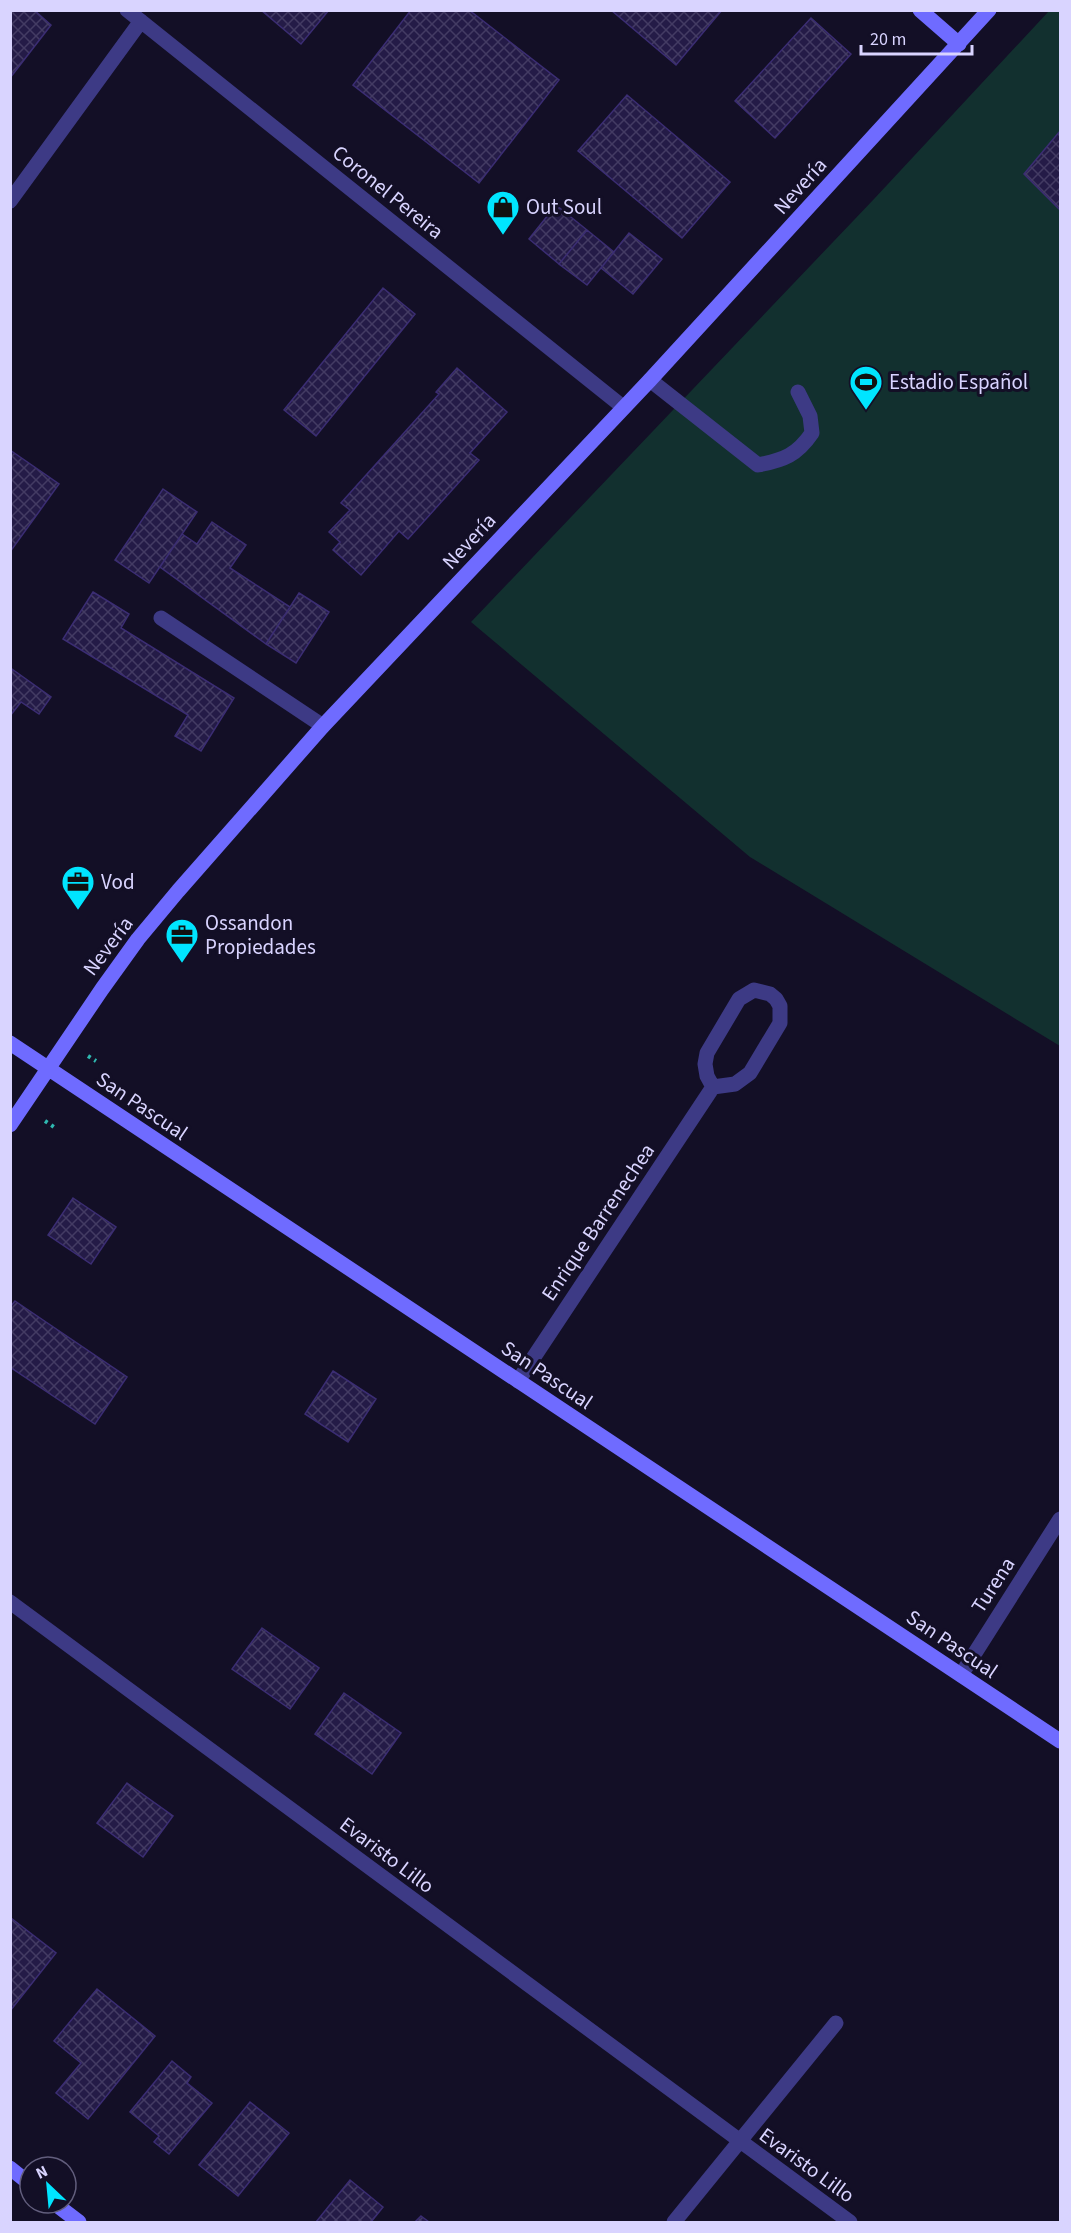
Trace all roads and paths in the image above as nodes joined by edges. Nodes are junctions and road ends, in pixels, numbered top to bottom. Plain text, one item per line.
1 (127, 10) edge
2 (920, 10) edge
3 (988, 10) edge
4 (141, 21) junction
5 (959, 44) junction
6 (10, 201) edge
7 (651, 380) junction
8 (798, 392) dead end
9 (623, 407) junction
10 (161, 618) dead end
11 (323, 726) junction
12 (10, 1043) edge
13 (49, 1069) junction
14 (713, 1087) junction
15 (10, 1125) edge
16 (518, 1381) junction
17 (1060, 1519) edge
18 (10, 1602) edge
19 (961, 1675) junction
20 (1060, 1741) edge
21 (836, 2023) dead end
22 (739, 2142) junction
23 (674, 2223) edge
24 (850, 2223) edge

1 - 4 street, Coronel Pereira
2 - 5 street
3 - 5 street, Nevería
4 - 6 street
4 - 9 street, Coronel Pereira
5 - 7 street, Nevería
7 - 8 street
7 - 9 street, Nevería
9 - 11 street, Nevería
10 - 11 street
11 - 13 street, Nevería
12 - 13 street, San Pascual
13 - 15 street, Nevería
13 - 16 street, San Pascual
14 - 14 street
14 - 16 street, Enrique Barrenechea
16 - 19 street, San Pascual
17 - 19 street, Turena
18 - 22 street, Evaristo Lillo
19 - 20 street, San Pascual
21 - 22 street, Evaristo Lillo
22 - 23 street, Evaristo Lillo
22 - 24 street, Evaristo Lillo

